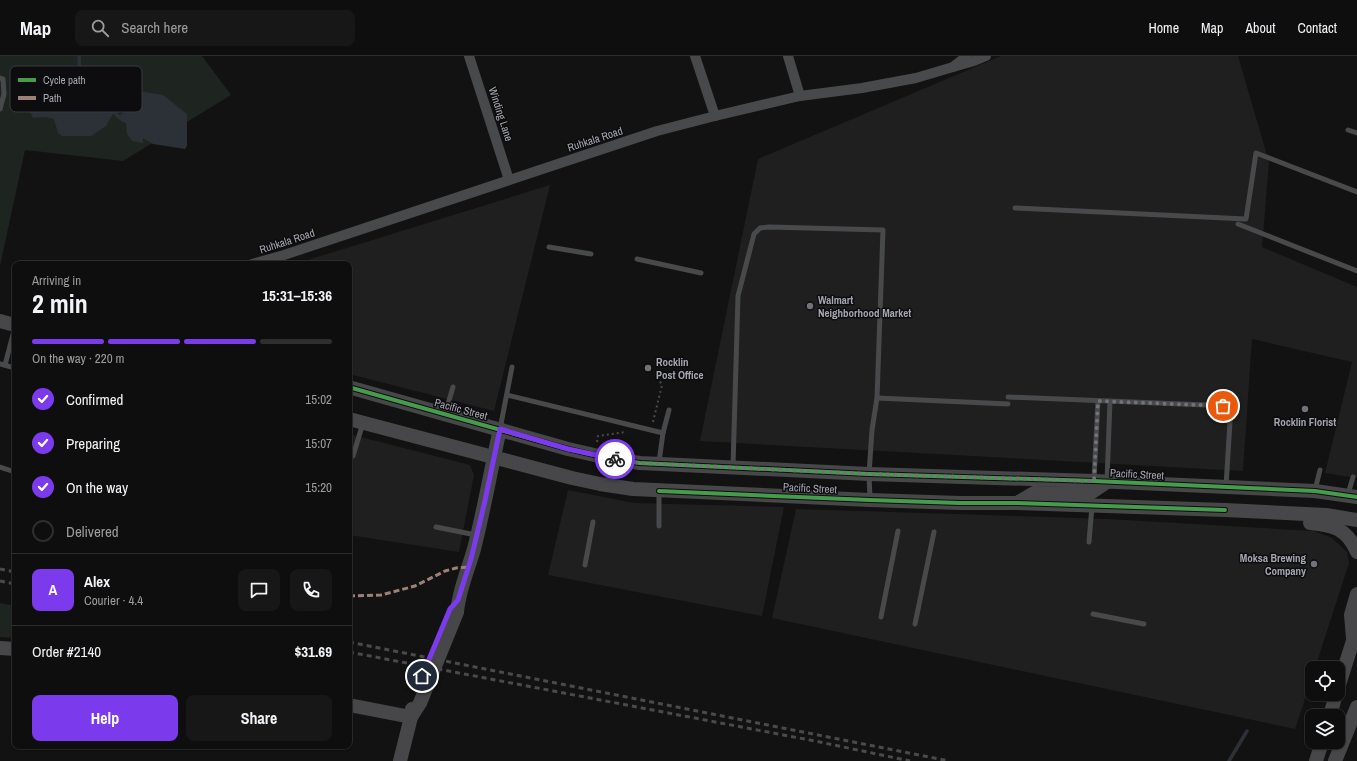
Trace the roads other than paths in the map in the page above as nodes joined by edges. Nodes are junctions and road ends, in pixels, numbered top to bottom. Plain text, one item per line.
1 (470, 56) edge
2 (695, 56) edge
3 (788, 56) edge
4 (967, 56) edge
5 (986, 56) edge
6 (953, 67) junction
7 (0, 78) edge
8 (800, 96) junction
9 (0, 109) edge
10 (714, 116) junction
11 (1348, 130) dead end
12 (1357, 134) edge
13 (509, 180) junction
14 (1357, 192) edge
15 (1015, 208) dead end
16 (1238, 224) dead end
17 (549, 247) dead end
18 (591, 254) dead end
19 (637, 259) dead end
20 (263, 261) edge
21 (1357, 271) edge
22 (701, 273) dead end
23 (0, 322) edge
24 (12, 325) edge
25 (12, 335) edge
26 (2, 364) edge
27 (12, 367) edge
28 (512, 367) dead end
29 (453, 387) dead end
30 (352, 388) edge
31 (507, 395) junction
32 (1008, 397) dead end
33 (877, 398) junction
34 (1098, 401) junction
35 (1110, 401) junction
36 (1008, 404) dead end
37 (669, 410) dead end
38 (445, 415) junction
39 (352, 419) edge
40 (363, 422) junction
41 (500, 429) junction
42 (663, 433) junction
43 (353, 456) dead end
44 (494, 458) junction
45 (659, 463) junction
46 (0, 467) edge
47 (733, 467) junction
48 (1320, 470) dead end
49 (12, 471) edge
50 (869, 474) junction
51 (1353, 477) dead end
52 (1100, 482) junction
53 (1226, 488) junction
54 (659, 491) junction
55 (1315, 491) junction
56 (1352, 496) edge
57 (870, 500) junction
58 (1017, 503) junction
59 (1092, 506) junction
60 (1248, 511) junction
61 (1357, 520) edge
62 (593, 522) dead end
63 (659, 526) dead end
64 (436, 527) dead end
65 (898, 531) dead end
66 (934, 532) dead end
67 (477, 535) junction
68 (1089, 542) dead end
69 (1357, 552) edge
70 (585, 565) dead end
71 (1357, 594) edge
72 (1094, 614) dead end
73 (881, 616) dead end
74 (915, 624) dead end
75 (1144, 624) dead end
76 (1355, 633) edge
77 (0, 648) edge
78 (12, 649) edge
79 (1345, 665) edge
80 (352, 706) edge
81 (1357, 707) edge
82 (411, 717) junction
83 (1320, 749) edge
84 (400, 761) edge
85 (1316, 761) edge
86 (1335, 761) edge

1 - 13 street, Winding Lane
2 - 10 street
3 - 8 street
4 - 6 street, Ruhkala Road
5 - 6 street, Ruhkala Road
6 - 8 street, Ruhkala Road
7 - 9 lane
8 - 10 street, Ruhkala Road
10 - 13 street, Ruhkala Road
11 - 12 lane
13 - 20 street, Ruhkala Road
14 - 15 lane
16 - 21 lane
17 - 18 lane
19 - 22 lane
23 - 24 main road
25 - 26 lane
26 - 27 lane
28 - 31 lane
29 - 38 lane
30 - 38 main road, Pacific Street
31 - 41 lane
31 - 42 lane
32 - 34 lane
33 - 36 lane
33 - 47 lane
33 - 50 lane
34 - 35 lane
34 - 52 lane
35 - 52 lane
35 - 53 lane
37 - 42 lane
38 - 41 main road, Pacific Street
39 - 40 main road, Pacific Street
40 - 43 lane
40 - 44 main road, Pacific Street
41 - 44 main road
41 - 45 main road, Pacific Street
42 - 45 lane
44 - 54 main road, Pacific Street
44 - 67 main road
45 - 47 main road, Pacific Street
46 - 49 lane
47 - 50 main road, Pacific Street
48 - 55 lane
50 - 52 main road, Pacific Street
50 - 57 lane
51 - 56 lane
52 - 53 main road, Pacific Street
52 - 58 main road
53 - 55 main road, Pacific Street
54 - 57 main road, Pacific Street
54 - 63 lane
55 - 56 main road, Pacific Street
57 - 58 main road, Pacific Street
58 - 59 main road, Pacific Street
59 - 60 main road, Pacific Street
59 - 68 lane
60 - 61 main road, Pacific Street
60 - 69 main road
62 - 70 lane
64 - 67 lane
65 - 73 lane
66 - 74 lane
67 - 82 main road
71 - 76 main road
72 - 75 lane
76 - 79 main road
77 - 78 main road
80 - 82 main road
81 - 86 main road
82 - 84 main road
83 - 85 main road

